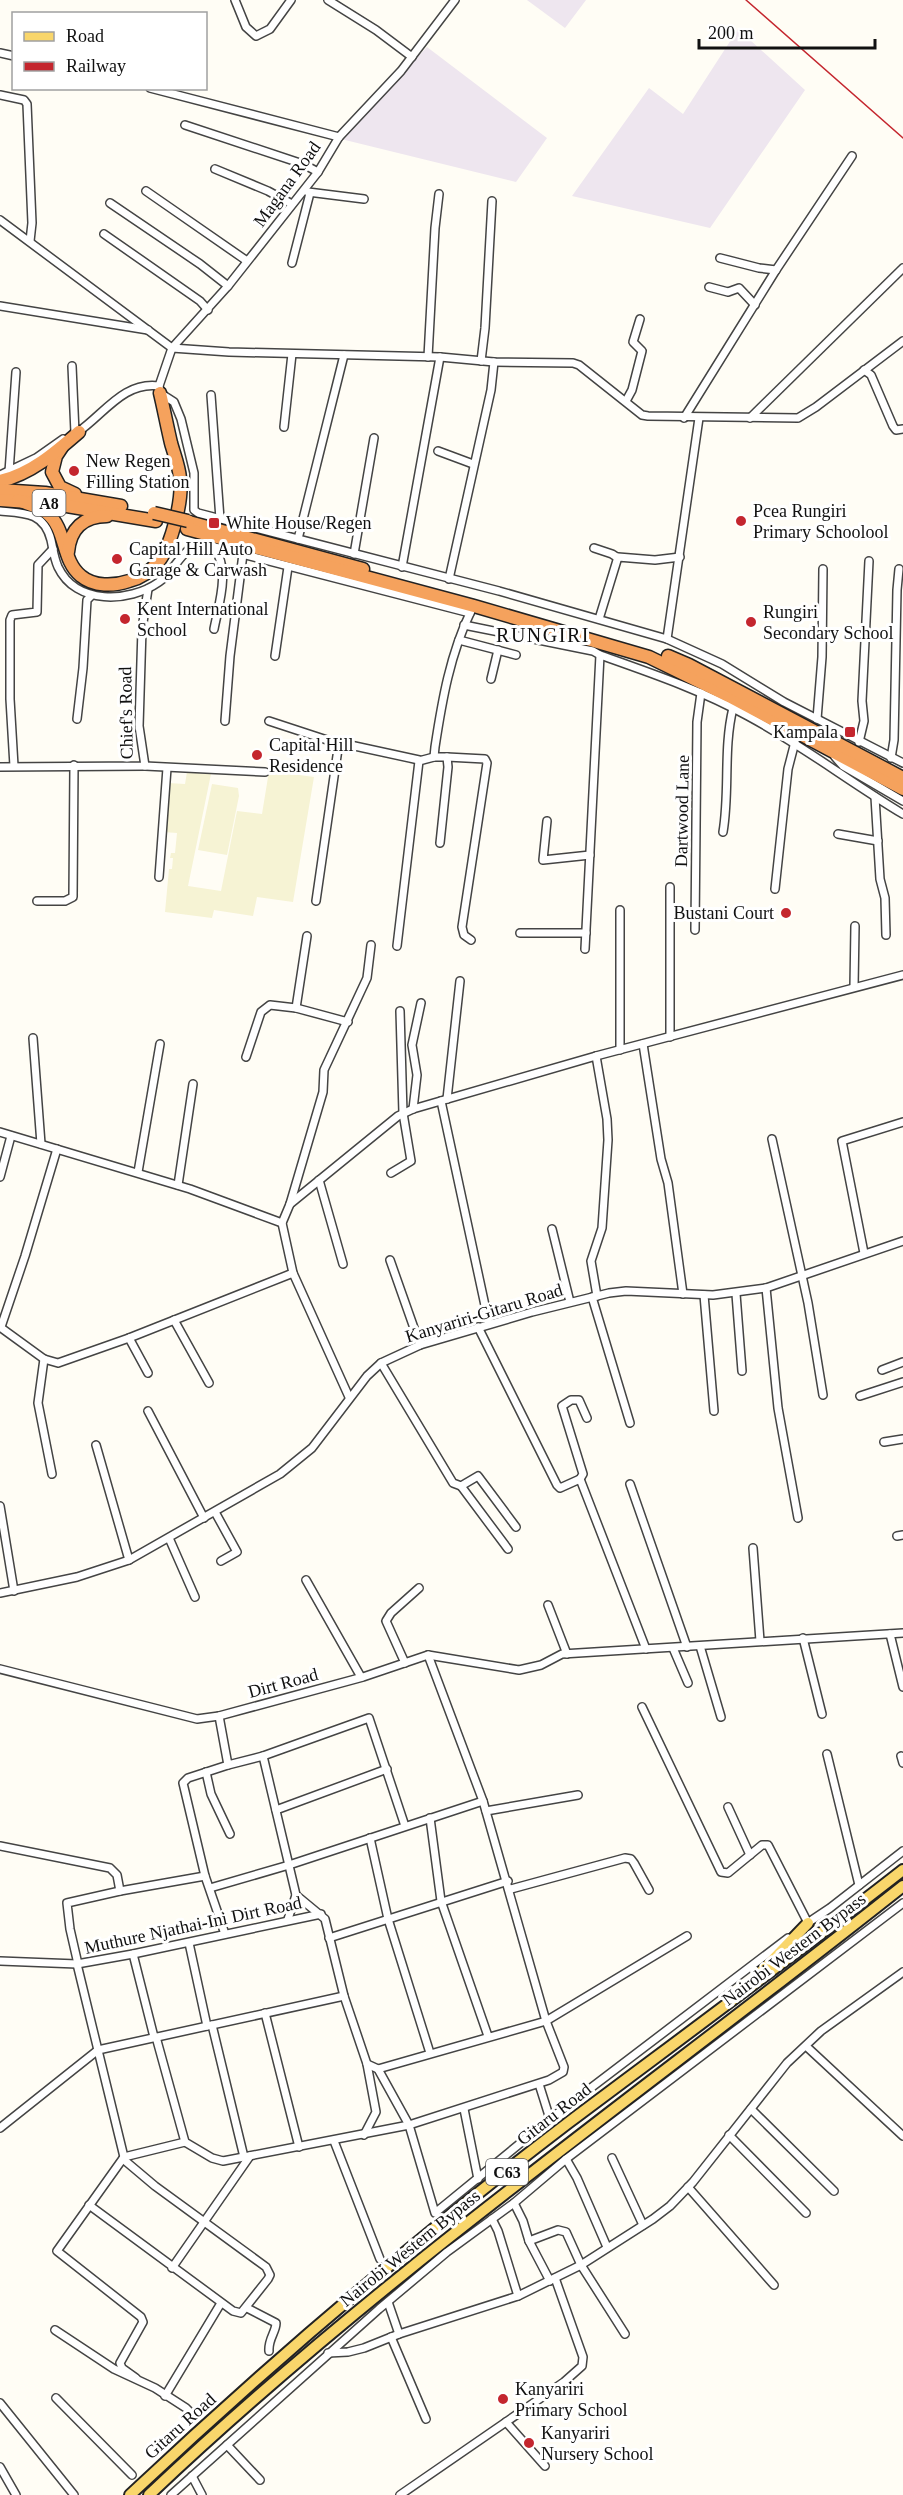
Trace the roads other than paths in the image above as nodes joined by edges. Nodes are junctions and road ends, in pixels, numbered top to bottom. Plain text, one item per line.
1 (235, 0) edge
2 (291, 0) edge
3 (328, 0) edge
4 (455, 0) edge
5 (412, 57) junction
6 (158, 90) edge
7 (0, 95) edge
8 (185, 125) dead end
9 (339, 137) junction
10 (852, 156) dead end
11 (215, 170) dead end
12 (318, 172) junction
13 (146, 190) dead end
14 (307, 192) junction
15 (439, 194) dead end
16 (364, 199) dead end
17 (492, 201) dead end
18 (110, 203) dead end
19 (292, 204) junction
20 (0, 220) edge
21 (104, 234) dead end
22 (30, 241) junction
23 (720, 258) dead end
24 (248, 261) junction
25 (292, 263) dead end
26 (903, 268) edge
27 (776, 270) junction
28 (228, 286) junction
29 (709, 288) dead end
30 (754, 305) junction
31 (0, 306) edge
32 (208, 310) junction
33 (640, 319) dead end
34 (148, 330) junction
35 (903, 341) edge
36 (172, 348) junction
37 (292, 354) junction
38 (344, 355) junction
39 (428, 357) junction
40 (440, 357) junction
41 (481, 361) junction
42 (494, 362) junction
43 (72, 366) dead end
44 (864, 370) junction
45 (16, 372) dead end
46 (160, 390) junction
47 (211, 395) dead end
48 (626, 401) junction
49 (684, 418) junction
50 (699, 418) junction
51 (750, 418) junction
52 (284, 427) dead end
53 (903, 429) edge
54 (77, 433) junction
55 (374, 438) dead end
56 (62, 447) junction
57 (438, 451) dead end
58 (473, 464) junction
59 (0, 475) edge
60 (4, 476) edge
61 (0, 490) edge
62 (0, 500) edge
63 (18, 500) junction
64 (0, 511) edge
65 (130, 512) junction
66 (220, 519) junction
67 (187, 525) junction
68 (298, 539) junction
69 (213, 546) junction
70 (594, 548) dead end
71 (53, 549) junction
72 (243, 554) junction
73 (354, 555) junction
74 (680, 557) junction
75 (618, 558) junction
76 (869, 561) dead end
77 (70, 562) junction
78 (288, 567) junction
79 (402, 567) junction
80 (823, 569) dead end
81 (899, 569) dead end
82 (449, 579) junction
83 (148, 589) junction
84 (120, 590) junction
85 (91, 596) junction
86 (472, 610) junction
87 (599, 619) junction
88 (464, 625) junction
89 (214, 629) dead end
90 (667, 639) junction
91 (459, 640) junction
92 (498, 650) junction
93 (516, 655) dead end
94 (600, 655) junction
95 (274, 656) dead end
96 (491, 679) dead end
97 (701, 693) junction
98 (733, 708) junction
99 (77, 719) dead end
100 (817, 719) junction
101 (225, 721) dead end
102 (269, 721) dead end
103 (339, 742) junction
104 (795, 742) junction
105 (859, 742) junction
106 (830, 751) junction
107 (434, 757) junction
108 (447, 757) junction
109 (891, 758) junction
110 (419, 760) junction
111 (824, 762) junction
112 (903, 763) edge
113 (74, 765) junction
114 (14, 766) junction
115 (145, 766) junction
116 (843, 766) junction
117 (0, 767) edge
118 (166, 768) junction
119 (264, 772) dead end
120 (903, 778) edge
121 (903, 789) edge
122 (875, 797) junction
123 (903, 801) edge
124 (903, 814) edge
125 (547, 821) dead end
126 (723, 832) dead end
127 (838, 834) dead end
128 (878, 841) junction
129 (440, 843) dead end
130 (590, 855) junction
131 (159, 878) dead end
132 (669, 887) dead end
133 (775, 889) dead end
134 (37, 901) dead end
135 (316, 901) dead end
136 (620, 910) dead end
137 (855, 926) dead end
138 (695, 930) dead end
139 (520, 933) dead end
140 (586, 933) junction
141 (886, 935) dead end
142 (307, 936) dead end
143 (471, 940) dead end
144 (371, 945) dead end
145 (397, 946) dead end
146 (585, 949) dead end
147 (903, 975) edge
148 (460, 981) dead end
149 (854, 987) junction
150 (421, 1003) dead end
151 (296, 1008) junction
152 (400, 1011) dead end
153 (348, 1022) junction
154 (670, 1037) junction
155 (33, 1038) dead end
156 (160, 1044) dead end
157 (643, 1044) junction
158 (620, 1050) junction
159 (596, 1056) junction
160 (246, 1057) dead end
161 (193, 1084) dead end
162 (444, 1100) junction
163 (413, 1109) junction
164 (403, 1113) junction
165 (903, 1122) edge
166 (0, 1132) edge
167 (11, 1136) junction
168 (772, 1139) dead end
169 (41, 1144) junction
170 (57, 1149) junction
171 (138, 1172) junction
172 (391, 1173) dead end
173 (0, 1177) edge
174 (319, 1180) junction
175 (178, 1185) junction
176 (290, 1204) junction
177 (282, 1222) junction
178 (552, 1229) dead end
179 (903, 1241) edge
180 (864, 1253) junction
181 (390, 1260) dead end
182 (343, 1264) dead end
183 (293, 1273) junction
184 (802, 1276) junction
185 (766, 1288) junction
186 (736, 1293) junction
187 (683, 1294) junction
188 (704, 1295) junction
189 (595, 1296) junction
190 (570, 1302) junction
191 (174, 1320) junction
192 (489, 1324) junction
193 (0, 1327) edge
194 (478, 1327) junction
195 (129, 1338) junction
196 (420, 1345) junction
197 (44, 1359) junction
198 (903, 1362) edge
199 (381, 1363) junction
200 (882, 1370) dead end
201 (742, 1371) dead end
202 (148, 1373) dead end
203 (903, 1382) edge
204 (209, 1383) dead end
205 (823, 1395) dead end
206 (860, 1396) dead end
207 (349, 1397) junction
208 (148, 1411) dead end
209 (714, 1411) dead end
210 (587, 1418) dead end
211 (630, 1423) dead end
212 (903, 1439) edge
213 (884, 1442) dead end
214 (96, 1445) dead end
215 (52, 1474) dead end
216 (579, 1479) junction
217 (630, 1484) dead end
218 (461, 1486) junction
219 (0, 1506) edge
220 (215, 1512) junction
221 (204, 1518) junction
222 (798, 1518) dead end
223 (516, 1527) dead end
224 (169, 1538) junction
225 (753, 1548) dead end
226 (508, 1549) dead end
227 (129, 1560) junction
228 (221, 1561) dead end
229 (306, 1580) dead end
230 (419, 1588) dead end
231 (14, 1590) junction
232 (0, 1593) edge
233 (195, 1597) dead end
234 (548, 1605) dead end
235 (890, 1634) junction
236 (903, 1634) edge
237 (803, 1638) junction
238 (760, 1641) junction
239 (700, 1646) junction
240 (687, 1647) junction
241 (673, 1648) junction
242 (645, 1649) junction
243 (569, 1654) junction
244 (428, 1655) junction
245 (405, 1663) junction
246 (0, 1669) edge
247 (361, 1677) junction
248 (688, 1683) dead end
249 (903, 1687) edge
250 (642, 1707) dead end
251 (822, 1714) dead end
252 (219, 1716) junction
253 (721, 1717) dead end
254 (827, 1754) dead end
255 (263, 1756) junction
256 (228, 1765) junction
257 (387, 1769) junction
258 (206, 1772) junction
259 (578, 1795) dead end
260 (483, 1801) junction
261 (728, 1807) dead end
262 (276, 1810) junction
263 (486, 1811) junction
264 (430, 1818) junction
265 (405, 1826) junction
266 (230, 1834) dead end
267 (370, 1838) junction
268 (0, 1846) edge
269 (903, 1851) edge
270 (750, 1855) junction
271 (290, 1865) junction
272 (903, 1870) edge
273 (205, 1876) junction
274 (508, 1881) junction
275 (860, 1885) junction
276 (903, 1886) edge
277 (210, 1888) junction
278 (511, 1889) junction
279 (649, 1890) dead end
280 (120, 1891) junction
281 (296, 1895) junction
282 (441, 1901) junction
283 (903, 1903) edge
284 (321, 1914) junction
285 (388, 1918) junction
286 (288, 1919) junction
287 (808, 1923) junction
288 (225, 1934) junction
289 (687, 1936) dead end
290 (329, 1938) junction
291 (189, 1942) junction
292 (818, 1953) junction
293 (133, 1954) junction
294 (0, 1961) edge
295 (78, 1964) junction
296 (821, 1965) junction
297 (903, 1972) edge
298 (344, 1996) junction
299 (266, 2013) junction
300 (546, 2021) junction
301 (705, 2022) junction
302 (210, 2025) junction
303 (488, 2036) junction
304 (155, 2037) junction
305 (807, 2047) junction
306 (98, 2050) junction
307 (430, 2053) junction
308 (367, 2064) junction
309 (378, 2069) junction
310 (539, 2084) junction
311 (464, 2109) junction
312 (751, 2109) junction
313 (550, 2119) junction
314 (409, 2125) junction
315 (0, 2128) edge
316 (364, 2135) junction
317 (729, 2135) junction
318 (903, 2136) edge
319 (334, 2141) junction
320 (185, 2142) junction
321 (299, 2147) junction
322 (247, 2157) junction
323 (124, 2158) junction
324 (612, 2158) dead end
325 (566, 2159) junction
326 (478, 2179) junction
327 (688, 2187) junction
328 (834, 2191) dead end
329 (514, 2203) junction
330 (88, 2205) junction
331 (806, 2212) dead end
332 (492, 2219) junction
333 (206, 2222) junction
334 (643, 2225) junction
335 (529, 2241) junction
336 (607, 2247) junction
337 (380, 2259) dead end
338 (581, 2265) junction
339 (172, 2268) junction
340 (552, 2279) junction
341 (774, 2285) dead end
342 (518, 2296) junction
343 (388, 2302) junction
344 (221, 2303) junction
345 (247, 2308) junction
346 (364, 2314) junction
347 (55, 2331) dead end
348 (625, 2334) dead end
349 (395, 2336) junction
350 (268, 2351) dead end
351 (328, 2353) junction
352 (136, 2378) junction
353 (165, 2396) junction
354 (56, 2398) dead end
355 (0, 2403) edge
356 (194, 2416) dead end
357 (426, 2419) dead end
358 (506, 2422) junction
359 (227, 2445) junction
360 (545, 2466) dead end
361 (0, 2467) edge
362 (132, 2475) dead end
363 (192, 2476) junction
364 (260, 2480) dead end
365 (16, 2495) edge
366 (74, 2495) edge
367 (130, 2495) edge
368 (149, 2495) edge
369 (171, 2495) edge
370 (202, 2495) edge
371 (400, 2495) edge

1 - 2 street
3 - 5 street
4 - 5 street, Magana Road
5 - 9 street, Magana Road
6 - 9 street
7 - 22 street
8 - 12 street
9 - 12 street, Magana Road
10 - 27 street
11 - 19 street
12 - 14 street, Magana Road
13 - 24 street
14 - 16 street
14 - 19 street, Magana Road
14 - 25 street
15 - 39 street
17 - 41 street
18 - 28 street
19 - 24 street, Magana Road
20 - 22 street
21 - 32 street
22 - 34 street
23 - 27 street
24 - 28 street, Magana Road
26 - 51 street
27 - 30 street
28 - 32 street, Magana Road
29 - 30 street
30 - 49 street
31 - 34 street
32 - 36 street, Magana Road
33 - 48 street
34 - 36 street
35 - 44 street
36 - 37 street
36 - 46 street, Magana Road
37 - 38 street
37 - 52 street
38 - 39 street
38 - 68 street
39 - 40 street
40 - 41 street
40 - 79 street
41 - 42 street
42 - 48 street
42 - 58 street
43 - 54 street
44 - 51 street
44 - 53 street
45 - 60 street
46 - 54 street
46 - 66 street
46 - 84 highway
47 - 66 street
48 - 49 street
49 - 50 street
50 - 51 street
50 - 74 street
54 - 56 highway
54 - 60 street
55 - 73 street
56 - 60 highway
56 - 65 highway
57 - 58 street
58 - 82 street
59 - 60 street
61 - 65 highway, A8
62 - 63 highway, A8
63 - 65 highway, A8
63 - 77 highway
64 - 71 street
65 - 67 highway, A8, bridge
65 - 77 highway
66 - 68 street
67 - 86 highway, A8
67 - 120 highway, A8
68 - 73 street
69 - 72 street
69 - 83 street
69 - 89 street
70 - 75 street
71 - 85 street
71 - 114 street
72 - 78 street
72 - 101 street
73 - 79 street
74 - 75 street
74 - 90 street
75 - 87 street
76 - 105 street
77 - 84 highway
78 - 86 street
78 - 95 street
79 - 82 street
80 - 100 street
81 - 109 street
82 - 87 street
83 - 84 street
83 - 115 street, Chief's Road
84 - 85 street
85 - 99 street
86 - 88 street
86 - 106 highway, A8
87 - 90 street
88 - 91 street
88 - 94 street
90 - 100 street
91 - 92 street
91 - 107 street
92 - 93 street
92 - 96 street
94 - 97 street
94 - 130 street
97 - 98 street
97 - 138 street, Dartwood Lane
98 - 104 street
98 - 126 street
100 - 105 street
102 - 103 street
103 - 110 street
103 - 135 street
104 - 111 street
104 - 133 street
105 - 109 street
106 - 116 street
106 - 121 highway, A8
107 - 108 street
107 - 110 street
108 - 129 street
108 - 143 street
109 - 112 street
110 - 145 street
111 - 116 street
111 - 122 street
113 - 114 street, Chief's Road
113 - 115 street, Chief's Road
113 - 134 street
114 - 117 street, Chief's Road
115 - 118 street
116 - 123 street
118 - 119 street
118 - 131 street
122 - 124 street
122 - 128 street
125 - 130 street
127 - 128 street
128 - 141 street
130 - 140 street
132 - 154 street
136 - 158 street
137 - 149 street
139 - 140 street
140 - 146 street
142 - 151 street
144 - 153 street
147 - 149 street
148 - 162 street
149 - 154 street
150 - 163 street
151 - 153 street
151 - 160 street
152 - 164 street
153 - 176 street
154 - 157 street
155 - 169 street
156 - 171 street
157 - 158 street
157 - 187 street
158 - 159 street
159 - 162 street
159 - 189 street
161 - 175 street
162 - 163 street
162 - 192 street
163 - 164 street
164 - 172 street
164 - 174 street
165 - 180 street
166 - 167 street
167 - 169 street
167 - 173 street
168 - 184 street
169 - 170 street
170 - 171 street
170 - 193 street
171 - 175 street
174 - 176 street
174 - 182 street
175 - 177 street
176 - 177 street
177 - 183 street
178 - 190 street
179 - 180 street, Kanyariri-Gitaru Road
180 - 184 street, Kanyariri-Gitaru Road
181 - 196 street
183 - 191 street
183 - 207 street
184 - 185 street, Kanyariri-Gitaru Road
184 - 205 street
185 - 186 street, Kanyariri-Gitaru Road
185 - 222 street
186 - 188 street, Kanyariri-Gitaru Road
186 - 201 street
187 - 188 street, Kanyariri-Gitaru Road
187 - 189 street, Kanyariri-Gitaru Road
188 - 209 street
189 - 190 street, Kanyariri-Gitaru Road
189 - 211 street
190 - 192 street, Kanyariri-Gitaru Road
191 - 195 street
191 - 204 street
192 - 194 street, Kanyariri-Gitaru Road
193 - 197 street
194 - 196 street, Kanyariri-Gitaru Road
194 - 216 street
195 - 197 street
195 - 202 street
196 - 199 street, Kanyariri-Gitaru Road
197 - 215 street
198 - 200 street
199 - 207 street, Kanyariri-Gitaru Road
199 - 218 street
203 - 206 street
207 - 220 street, Kanyariri-Gitaru Road
208 - 221 street
210 - 216 street
212 - 213 street
214 - 227 street
216 - 242 street
217 - 240 street
218 - 223 street
218 - 226 street
219 - 231 street
220 - 221 street, Kanyariri-Gitaru Road
220 - 228 street
221 - 224 street, Kanyariri-Gitaru Road
224 - 227 street, Kanyariri-Gitaru Road
224 - 233 street
225 - 238 street
227 - 231 street, Kanyariri-Gitaru Road
229 - 247 street
230 - 245 street
231 - 232 street, Kanyariri-Gitaru Road
234 - 243 street
235 - 236 street, Dirt Road
235 - 237 street, Dirt Road
235 - 249 street
237 - 238 street, Dirt Road
237 - 251 street
238 - 239 street, Dirt Road
239 - 240 street, Dirt Road
239 - 253 street
240 - 241 street, Dirt Road
241 - 242 street, Dirt Road
241 - 248 street
242 - 243 street, Dirt Road
243 - 244 street, Dirt Road
244 - 245 street, Dirt Road
244 - 260 street
245 - 247 street, Dirt Road
246 - 252 street, Dirt Road
247 - 252 street, Dirt Road
250 - 270 street
252 - 256 street
254 - 275 street
255 - 256 street
255 - 257 street
255 - 262 street
256 - 258 street
257 - 262 street
257 - 265 street
258 - 266 street
258 - 273 street
259 - 263 street
260 - 263 street
260 - 264 street
261 - 270 street
262 - 271 street
263 - 274 street
264 - 265 street
264 - 282 street
265 - 267 street
267 - 271 street
267 - 285 street
268 - 280 street
269 - 275 street
270 - 287 street
271 - 277 street
271 - 281 street
272 - 301 main road, Gitaru Road / C63
273 - 277 street
273 - 280 street
274 - 278 street
274 - 282 street
275 - 287 street
276 - 292 main road, Nairobi Western Bypass / C63
277 - 288 street
278 - 279 street
278 - 300 street
280 - 295 street
281 - 284 street
281 - 286 street
282 - 285 street
282 - 303 street
283 - 296 street
284 - 286 street, Muthure Njathai-Ini Dirt Road
284 - 290 street
285 - 290 street
285 - 307 street
286 - 288 street, Muthure Njathai-Ini Dirt Road
287 - 301 main road
287 - 313 street
288 - 291 street, Muthure Njathai-Ini Dirt Road
289 - 300 street
290 - 298 street
291 - 293 street, Muthure Njathai-Ini Dirt Road
291 - 302 street
292 - 296 street
292 - 346 main road, Nairobi Western Bypass / C63
293 - 295 street, Muthure Njathai-Ini Dirt Road
293 - 304 street
294 - 295 street, Muthure Njathai-Ini Dirt Road
295 - 306 street
296 - 325 street
297 - 305 street
298 - 299 street
298 - 308 street
299 - 302 street
299 - 321 street
300 - 303 street
300 - 310 street
301 - 367 main road, Gitaru Road / C63
302 - 304 street
302 - 322 street
303 - 307 street
304 - 306 street
304 - 320 street
305 - 312 street
305 - 318 street
306 - 315 street
306 - 323 street
307 - 309 street
308 - 309 street
308 - 316 street
309 - 314 street
310 - 311 street
310 - 313 street
311 - 314 street
311 - 326 street
312 - 317 street
312 - 328 street
313 - 326 street
314 - 316 street
314 - 326 street
316 - 319 street
317 - 327 street
317 - 331 street
319 - 321 street
319 - 337 street
320 - 322 street
320 - 323 street
321 - 322 street
322 - 333 street
323 - 330 street
323 - 333 street
324 - 334 street
325 - 329 street
325 - 336 street
327 - 334 street
327 - 341 street
329 - 332 street
329 - 335 street
330 - 339 street
330 - 352 street
332 - 342 street
332 - 343 street
333 - 339 street
333 - 345 street
334 - 336 street
335 - 338 street
335 - 340 street
336 - 338 street
338 - 340 street
338 - 348 street
339 - 344 street
340 - 342 street
340 - 358 street
342 - 349 street
343 - 346 street
343 - 349 street
344 - 345 street
344 - 353 street
345 - 350 street
346 - 351 street
346 - 368 main road, Nairobi Western Bypass / C63
347 - 352 street
349 - 351 street
349 - 357 street
351 - 359 street
352 - 353 street
353 - 356 street
354 - 362 street
355 - 366 street
358 - 360 street
358 - 371 street
359 - 363 street
359 - 364 street
361 - 365 street
363 - 369 street
363 - 370 street

